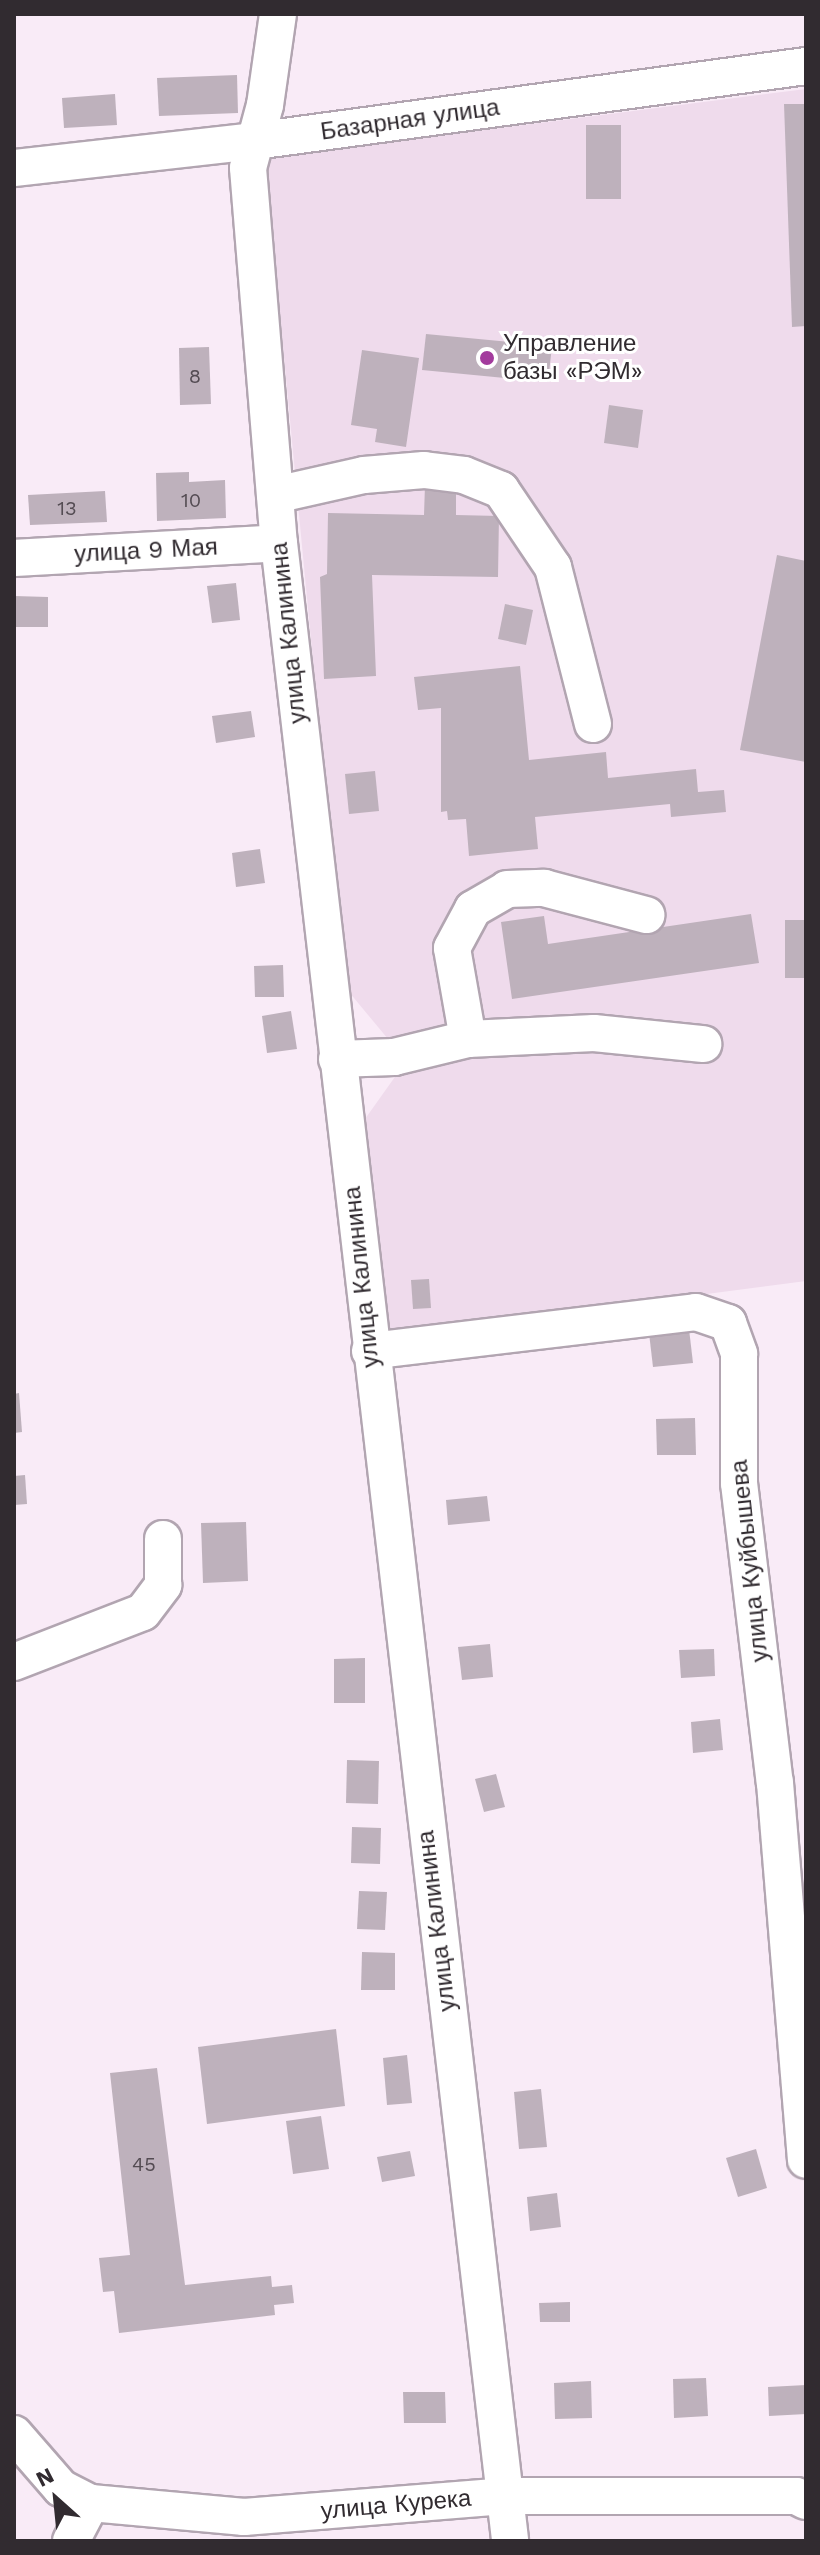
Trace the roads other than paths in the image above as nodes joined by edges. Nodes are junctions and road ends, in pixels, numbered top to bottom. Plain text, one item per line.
1 (278, 14) edge
2 (806, 66) edge
3 (255, 141) junction
4 (14, 168) edge
5 (275, 495) junction
6 (279, 543) junction
7 (14, 558) edge
8 (593, 724) dead end
9 (646, 915) dead end
10 (468, 1039) junction
11 (703, 1044) dead end
12 (337, 1059) junction
13 (370, 1351) junction
14 (163, 1539) dead end
15 (14, 1662) edge
16 (806, 2160) edge
17 (14, 2434) edge
18 (504, 2496) junction
19 (806, 2501) edge
20 (91, 2503) junction
21 (71, 2541) edge
22 (510, 2541) edge

1 - 3 street, улица Калинина
2 - 3 street, Базарная улица
3 - 4 street, Базарная улица
3 - 5 street, улица Калинина
5 - 6 street, улица Калинина
5 - 8 street
6 - 7 street, улица 9 Мая
6 - 12 street, улица Калинина
9 - 10 street
10 - 11 street
10 - 12 street
12 - 13 street, улица Калинина
13 - 16 street, улица Куйбышева
13 - 18 street, улица Калинина
14 - 15 street
17 - 20 street, улица Курека
18 - 19 street, улица Курека
18 - 20 street, улица Курека
18 - 22 street, улица Калинина
20 - 21 street

